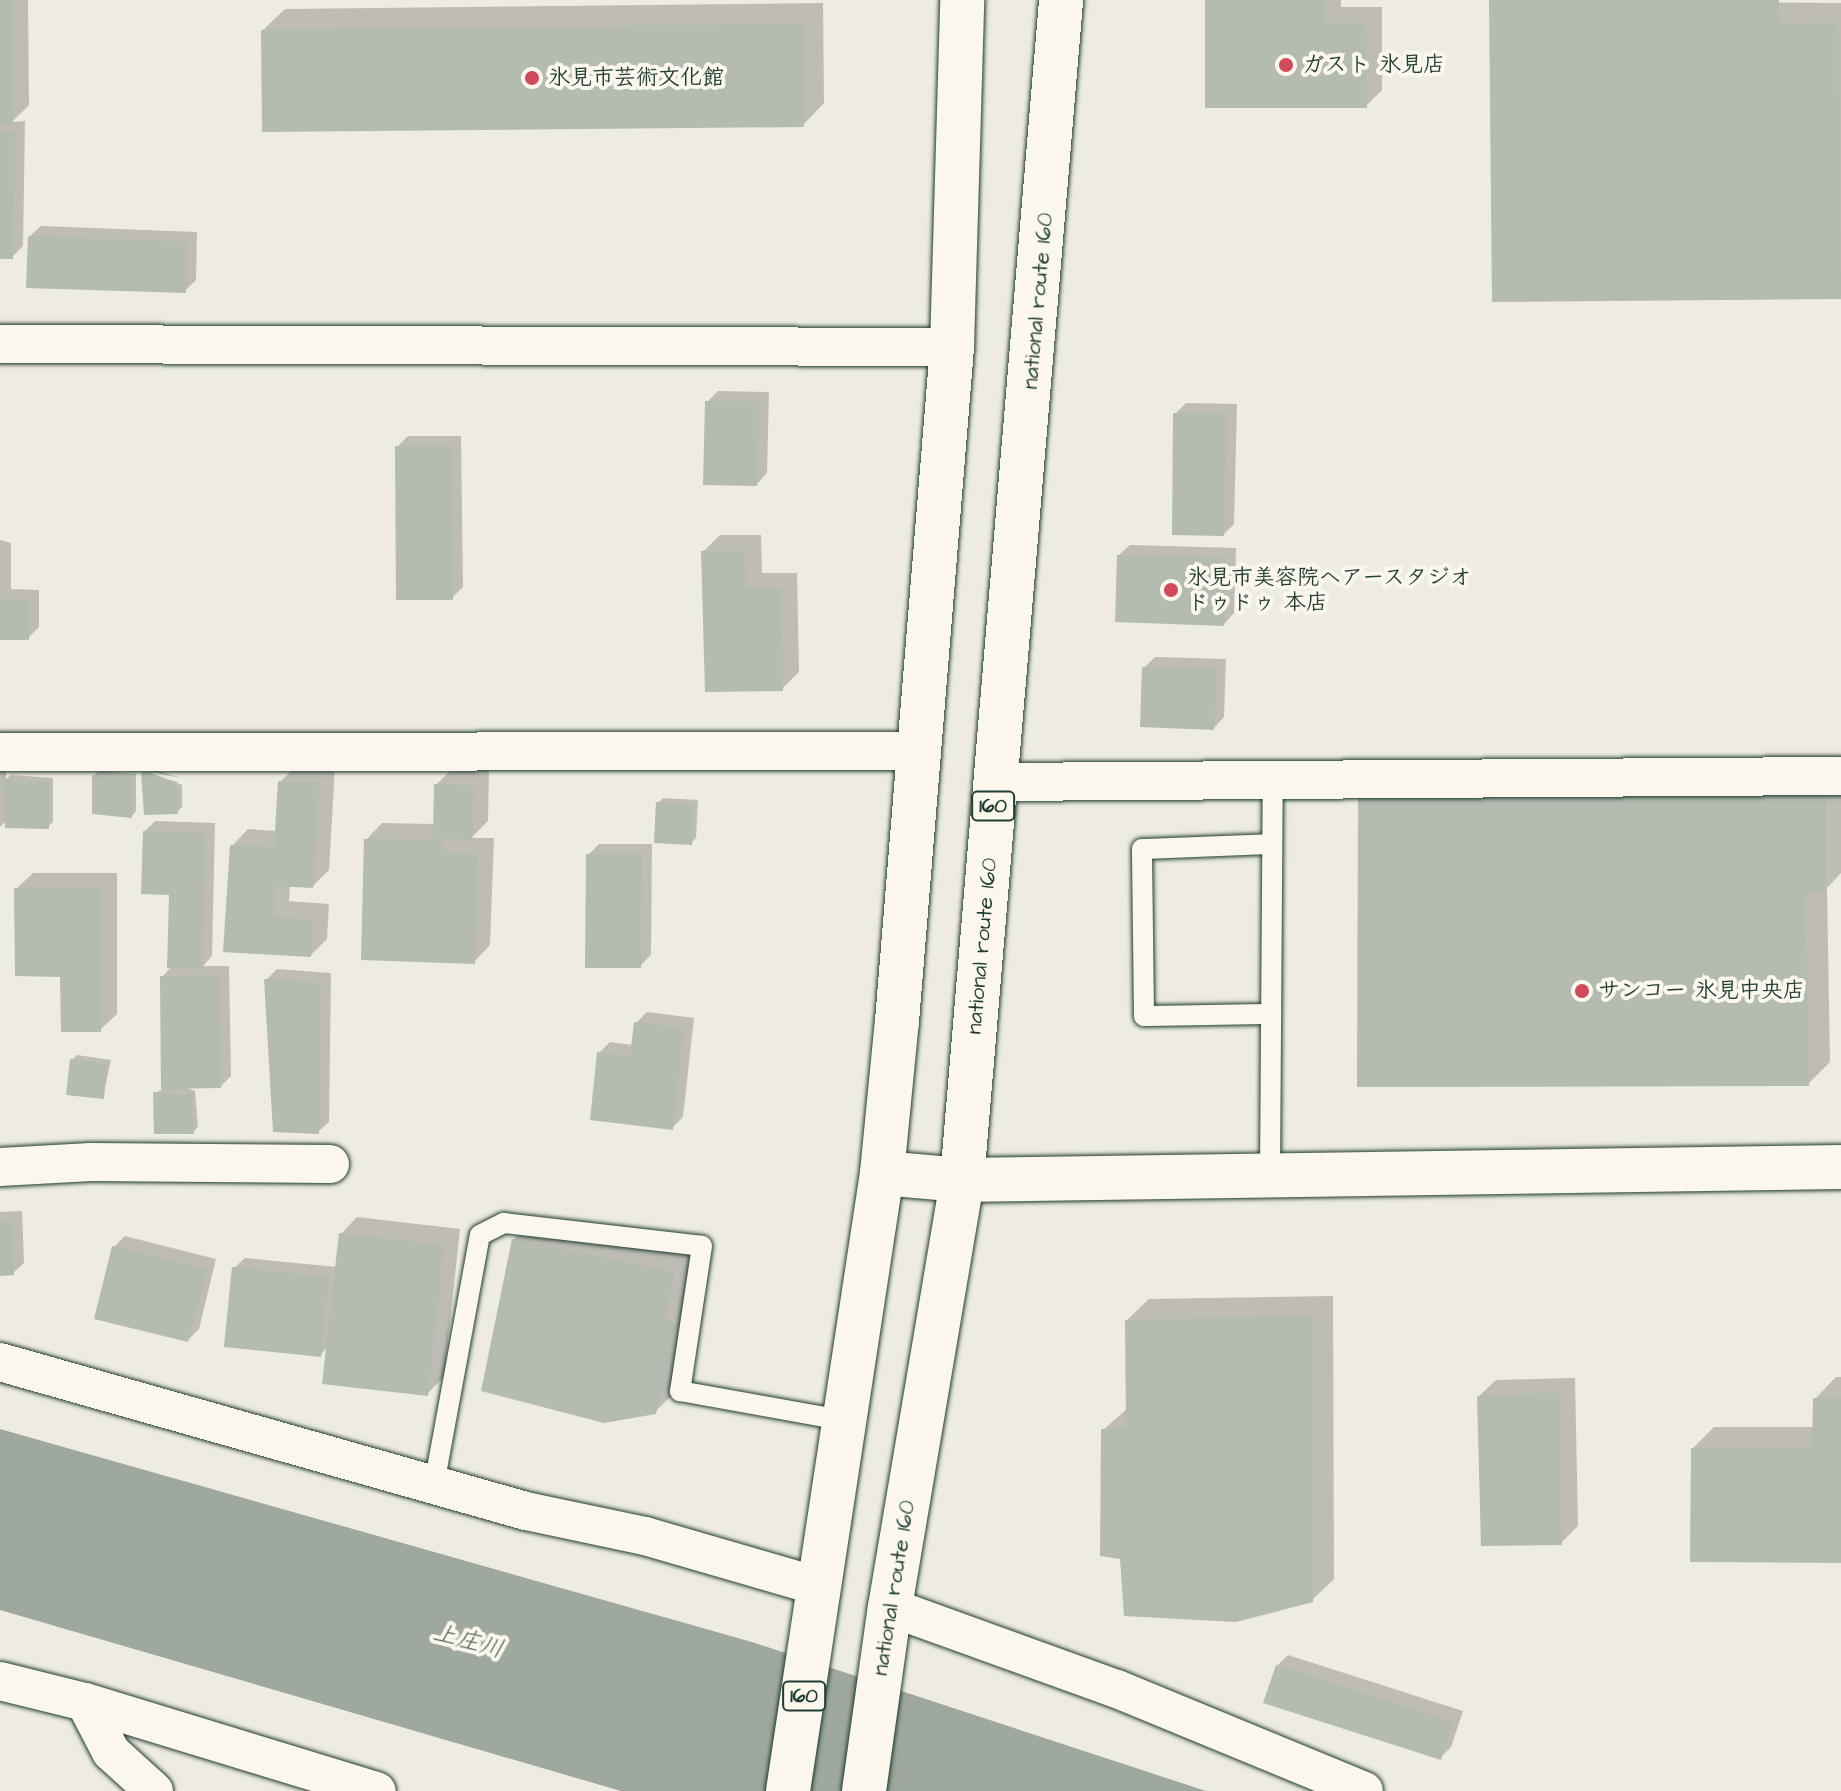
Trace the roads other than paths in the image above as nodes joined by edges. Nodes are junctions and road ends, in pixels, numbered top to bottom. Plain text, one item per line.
1 (962, 0) edge
2 (1061, 0) edge
3 (0, 344) edge
4 (952, 347) junction
5 (921, 751) junction
6 (0, 752) edge
7 (1841, 776) edge
8 (1273, 780) junction
9 (995, 782) junction
10 (1272, 844) junction
11 (1271, 1014) junction
12 (330, 1164) dead end
13 (0, 1167) edge
14 (1841, 1167) edge
15 (882, 1173) junction
16 (1270, 1174) junction
17 (962, 1180) junction
18 (0, 1362) edge
19 (846, 1421) junction
20 (434, 1485) junction
21 (820, 1594) junction
22 (890, 1607) junction
23 (0, 1681) edge
24 (85, 1702) junction
25 (154, 1791) edge
26 (377, 1791) edge
27 (788, 1791) edge
28 (864, 1791) edge
29 (1364, 1791) edge

1 - 4 main road, 160
2 - 9 main road, national route 160 / 160
3 - 4 street
4 - 5 main road, 160
5 - 6 street
5 - 15 main road, 160
7 - 8 street
8 - 9 street
8 - 10 lane
9 - 17 main road, national route 160 / 160
10 - 11 lane
10 - 11 lane
11 - 16 lane
12 - 13 street
14 - 16 main road
15 - 17 main road
15 - 19 main road, 160
16 - 17 main road
17 - 22 main road, national route 160 / 160
18 - 20 street
19 - 20 lane
19 - 21 main road, 160
20 - 21 street
21 - 27 main road, 160
22 - 28 main road, national route 160 / 160
22 - 29 street
23 - 24 street
24 - 25 street
24 - 26 street

